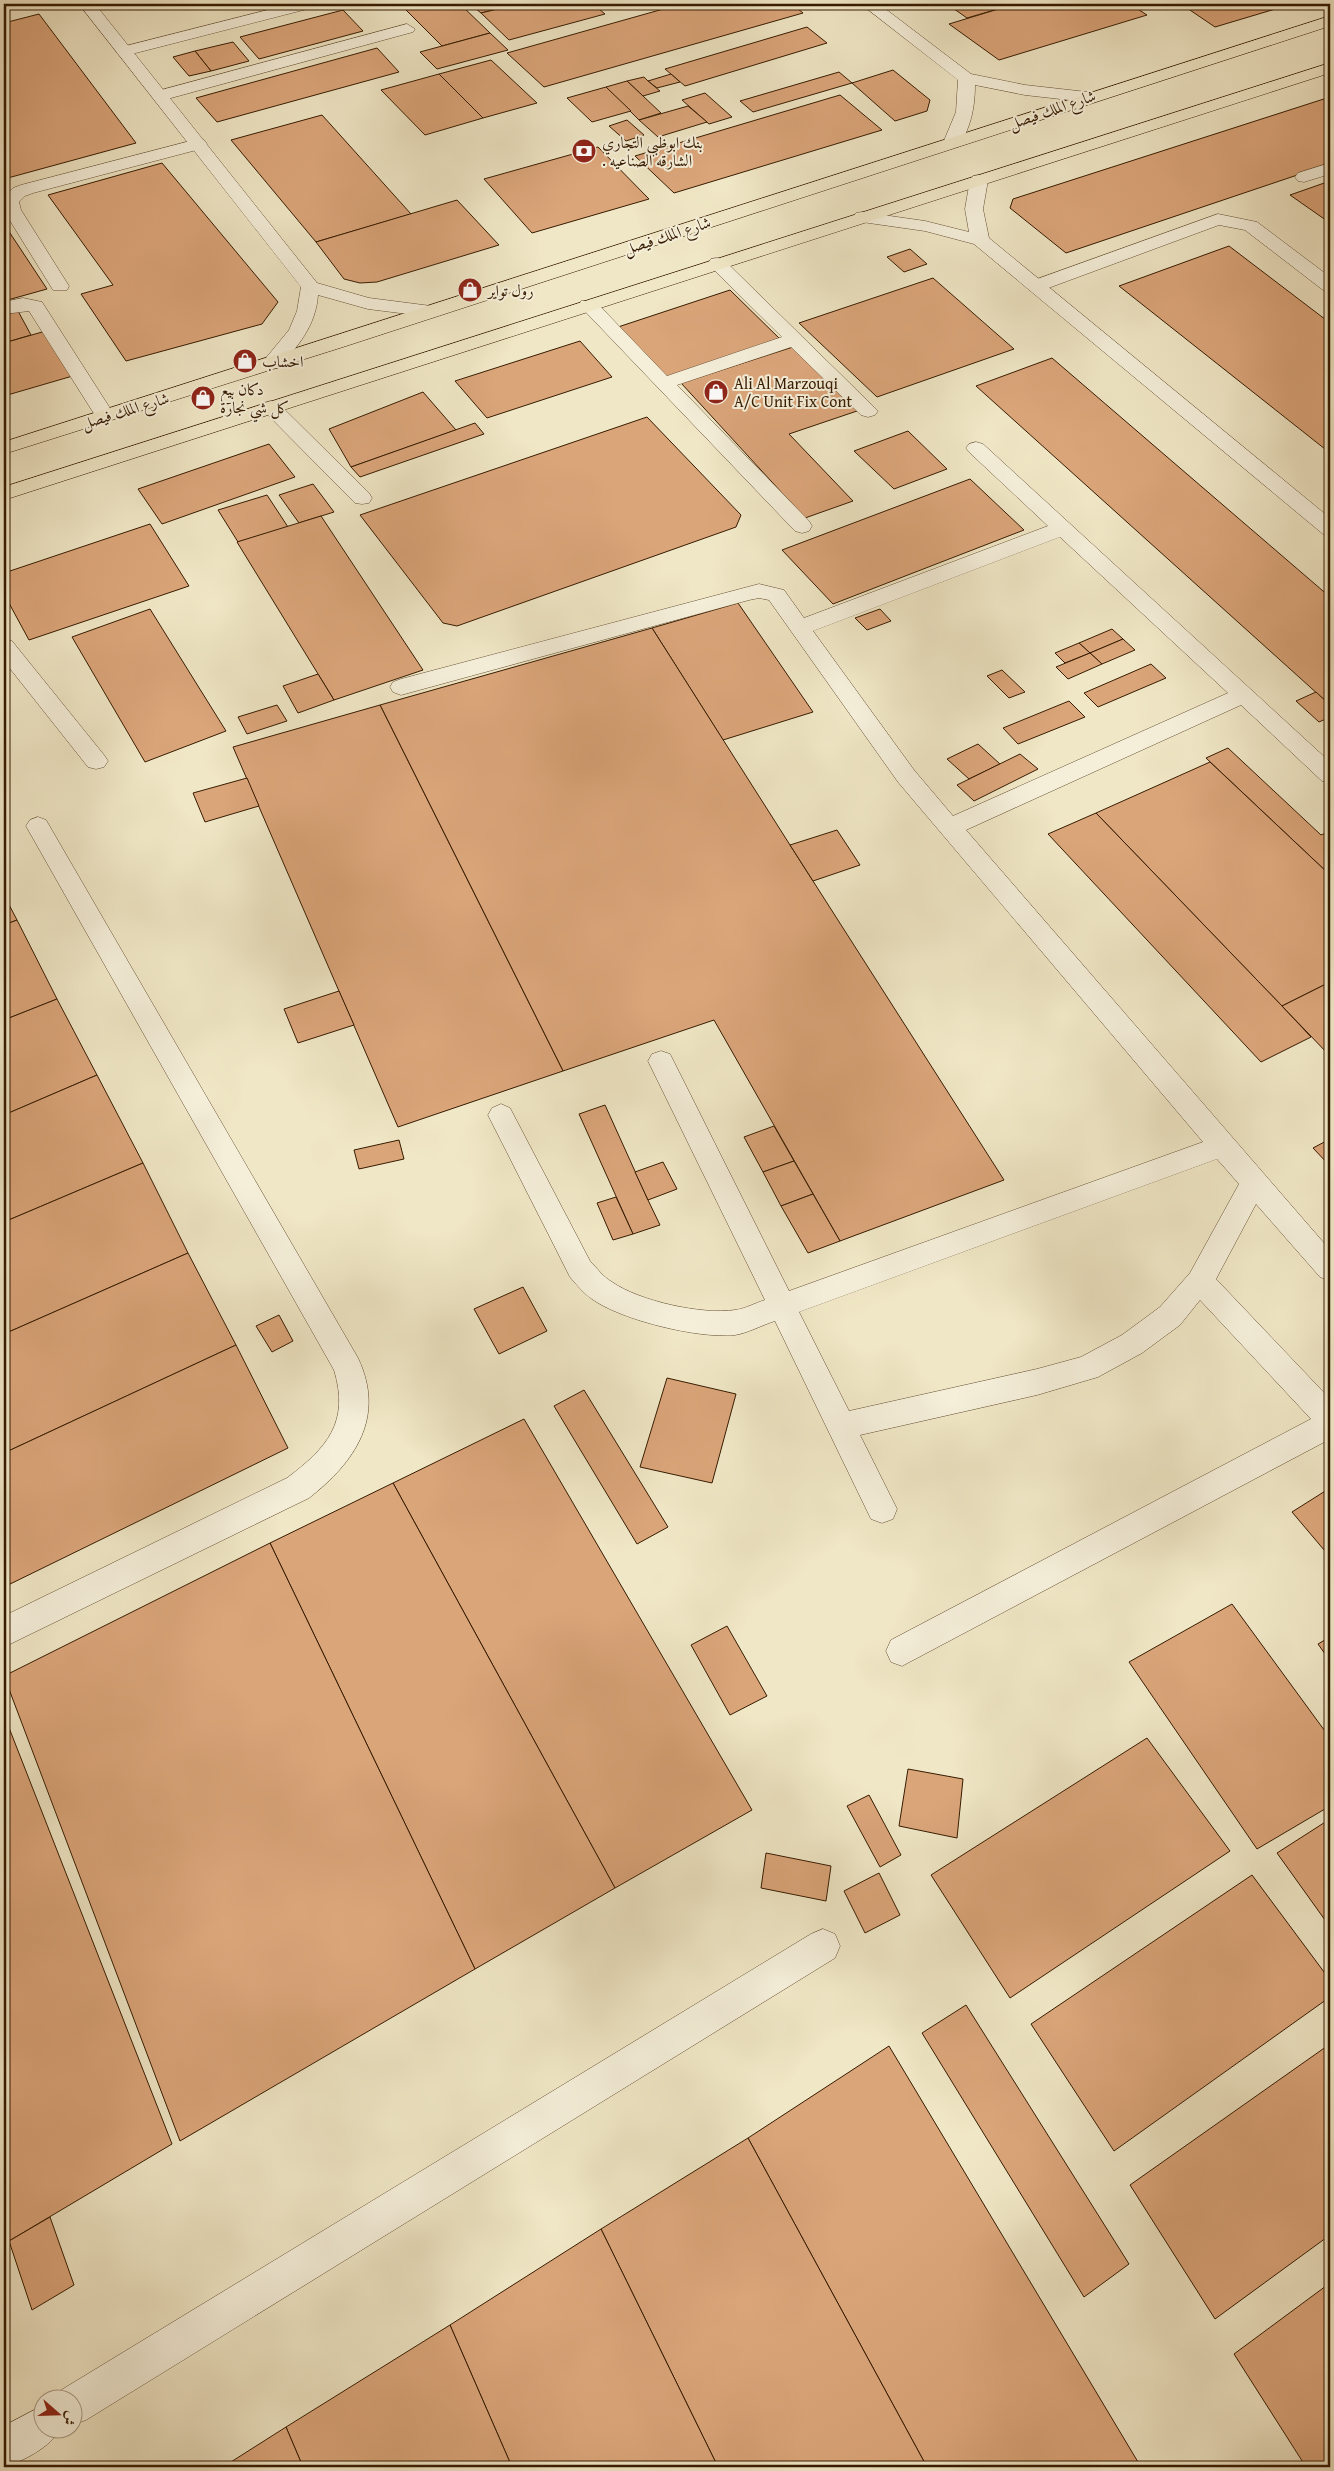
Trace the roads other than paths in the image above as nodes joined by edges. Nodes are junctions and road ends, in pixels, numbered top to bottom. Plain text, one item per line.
1 (87, 4) edge
2 (309, 4) edge
3 (870, 4) edge
4 (1330, 21) edge
5 (407, 29) dead end
6 (124, 51) junction
7 (1330, 68) edge
8 (966, 78) junction
9 (160, 96) junction
10 (1087, 98) junction
11 (198, 144) junction
12 (952, 144) junction
13 (1330, 168) edge
14 (1304, 177) dead end
15 (979, 180) junction
16 (862, 217) junction
17 (980, 240) junction
18 (717, 263) junction
19 (60, 286) dead end
20 (1036, 286) junction
21 (1330, 286) edge
22 (310, 287) junction
23 (588, 304) junction
24 (4, 308) edge
25 (432, 310) junction
26 (795, 339) junction
27 (271, 364) junction
28 (664, 383) junction
29 (271, 407) junction
30 (868, 411) dead end
31 (105, 416) junction
32 (4, 448) edge
33 (976, 448) dead end
34 (4, 494) edge
35 (362, 498) dead end
36 (802, 526) dead end
37 (1063, 528) junction
38 (1330, 529) edge
39 (800, 628) junction
40 (4, 646) edge
41 (401, 687) dead end
42 (1244, 695) junction
43 (96, 761) dead end
44 (1330, 774) edge
45 (38, 826) dead end
46 (950, 827) junction
47 (660, 1061) dead end
48 (501, 1115) dead end
49 (1222, 1146) junction
50 (1254, 1183) junction
51 (1330, 1270) edge
52 (1200, 1282) junction
53 (781, 1306) junction
54 (1330, 1420) edge
55 (1330, 1424) edge
56 (842, 1426) junction
57 (882, 1509) dead end
58 (4, 1632) edge
59 (902, 1651) dead end
60 (823, 1946) dead end
61 (82, 2400) edge
62 (32, 2431) edge
63 (4, 2448) edge

1 - 6 street
2 - 6 street
3 - 8 street
4 - 10 main road, شارع الملك فيصل
5 - 9 street
6 - 9 street
7 - 15 main road
8 - 10 street
8 - 12 street
9 - 11 street
10 - 12 main road, شارع الملك فيصل
11 - 19 street
11 - 22 street
12 - 25 main road, شارع الملك فيصل
13 - 14 street
15 - 16 main road
15 - 17 street
16 - 17 street
16 - 18 main road
17 - 20 street
18 - 23 main road
18 - 26 street
20 - 21 street
20 - 38 street
22 - 25 street
22 - 27 street
23 - 28 street
23 - 29 main road
24 - 31 street
25 - 27 main road, شارع الملك فيصل
26 - 28 street
26 - 30 street
27 - 31 main road, شارع الملك فيصل
28 - 36 street
29 - 34 main road
29 - 35 street
31 - 32 main road, شارع الملك فيصل
33 - 37 street
37 - 39 street
37 - 42 street
39 - 41 street
39 - 46 street
40 - 43 street
42 - 44 street
42 - 46 street
45 - 58 street
46 - 49 street
47 - 53 street
48 - 53 street
49 - 50 street
49 - 53 street
50 - 51 street
50 - 52 street
52 - 54 street
52 - 56 street
53 - 56 street
55 - 59 street
56 - 57 street
60 - 61 street
62 - 63 street

